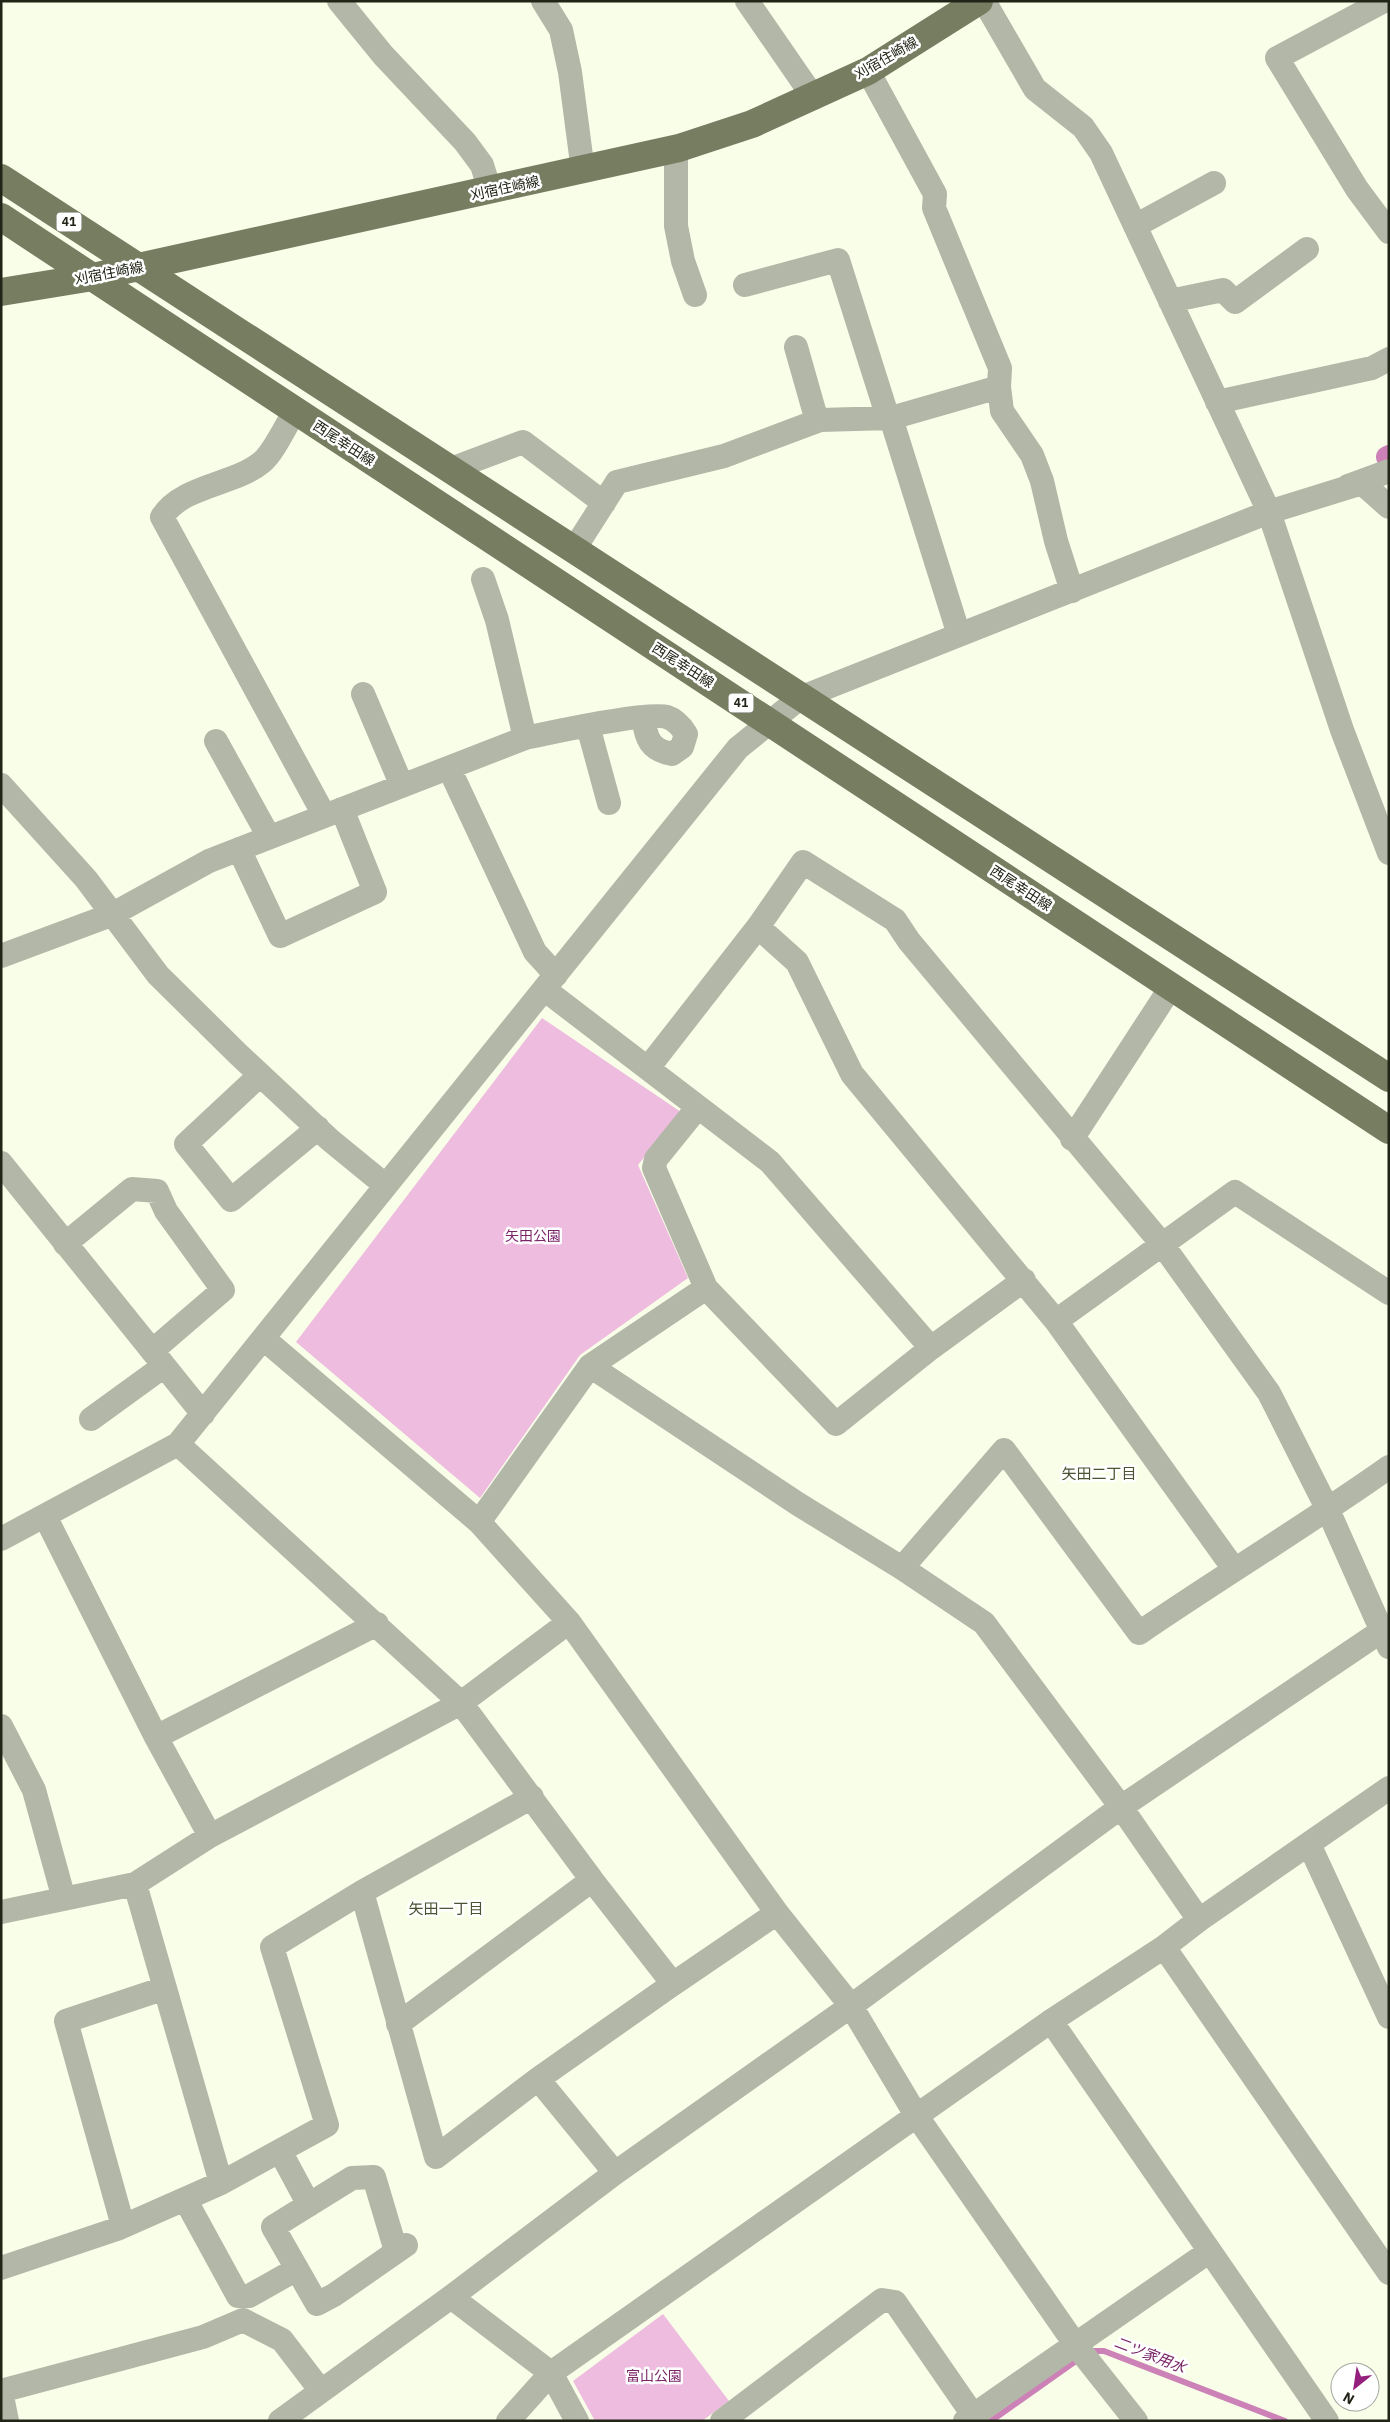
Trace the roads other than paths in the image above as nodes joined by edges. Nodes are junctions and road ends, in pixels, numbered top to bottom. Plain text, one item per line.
1 (339, 1) edge
2 (543, 1) edge
3 (747, 1) edge
4 (978, 1) edge
5 (984, 1) edge
6 (1384, 1) edge
7 (868, 71) junction
8 (814, 98) junction
9 (676, 149) junction
10 (583, 171) junction
11 (1, 178) edge
12 (1214, 183) dead end
13 (490, 191) junction
14 (1, 217) edge
15 (1135, 226) junction
16 (1389, 232) edge
17 (1307, 249) dead end
18 (136, 267) junction
19 (93, 277) junction
20 (745, 285) dead end
21 (1, 292) edge
22 (695, 295) dead end
23 (1170, 301) junction
24 (796, 347) dead end
25 (1389, 358) edge
26 (999, 387) junction
27 (1217, 402) junction
28 (296, 411) junction
29 (889, 418) junction
30 (817, 421) junction
31 (451, 469) junction
32 (1389, 471) edge
33 (1331, 493) junction
34 (604, 503) junction
35 (1389, 508) edge
36 (1269, 512) junction
37 (573, 551) junction
38 (483, 579) dead end
39 (1072, 591) junction
40 (959, 635) junction
41 (363, 694) dead end
42 (800, 698) junction
43 (643, 717) dead end
44 (770, 722) junction
45 (588, 726) junction
46 (525, 738) junction
47 (216, 741) dead end
48 (450, 768) junction
49 (1, 785) edge
50 (402, 786) junction
51 (609, 803) dead end
52 (333, 812) junction
53 (1383, 821) edge
54 (270, 837) junction
55 (239, 849) junction
56 (1389, 853) edge
57 (111, 915) junction
58 (758, 927) junction
59 (1, 956) edge
60 (550, 982) junction
61 (1171, 987) junction
62 (648, 1068) junction
63 (260, 1075) junction
64 (1389, 1078) edge
65 (698, 1106) junction
66 (318, 1128) junction
67 (1389, 1130) edge
68 (1072, 1139) junction
69 (1, 1163) edge
70 (385, 1185) junction
71 (65, 1244) junction
72 (1162, 1244) junction
73 (1024, 1280) junction
74 (706, 1288) junction
75 (1389, 1293) edge
76 (1056, 1321) junction
77 (264, 1339) junction
78 (931, 1348) junction
79 (158, 1358) junction
80 (590, 1366) junction
81 (203, 1414) junction
82 (91, 1419) dead end
83 (178, 1444) junction
84 (1389, 1467) edge
85 (1328, 1510) junction
86 (45, 1516) junction
87 (479, 1522) junction
88 (1, 1539) edge
89 (902, 1568) junction
90 (1234, 1568) junction
91 (568, 1622) junction
92 (378, 1624) junction
93 (1386, 1635) edge
94 (461, 1703) junction
95 (1, 1726) edge
96 (156, 1737) junction
97 (1389, 1788) edge
98 (532, 1797) junction
99 (1121, 1807) junction
100 (210, 1836) junction
101 (1309, 1844) junction
102 (592, 1880) junction
103 (135, 1884) junction
104 (362, 1892) junction
105 (64, 1900) junction
106 (1, 1912) edge
107 (777, 1913) junction
108 (1199, 1920) junction
109 (1164, 1947) junction
110 (673, 1984) junction
111 (165, 1988) junction
112 (851, 2006) junction
113 (1389, 2017) edge
114 (1050, 2021) junction
115 (398, 2024) junction
116 (538, 2079) junction
117 (916, 2115) junction
118 (280, 2151) junction
119 (616, 2173) junction
120 (221, 2183) junction
121 (185, 2199) junction
122 (309, 2205) junction
123 (123, 2226) junction
124 (1210, 2251) junction
125 (1, 2268) edge
126 (297, 2269) junction
127 (1389, 2273) edge
128 (451, 2297) junction
129 (1075, 2344) junction
130 (551, 2373) junction
131 (1, 2391) edge
132 (321, 2391) junction
133 (969, 2418) edge
134 (7, 2421) edge
135 (280, 2421) edge
136 (508, 2421) edge
137 (577, 2421) edge
138 (722, 2421) edge
139 (1136, 2421) edge
140 (1327, 2421) edge

1 - 13 street
2 - 10 street
3 - 8 street
4 - 7 main road, 刈宿住崎線
5 - 15 street
6 - 16 street
7 - 8 main road, 刈宿住崎線
7 - 26 street
8 - 9 main road, 刈宿住崎線
9 - 10 main road, 刈宿住崎線
9 - 22 street
10 - 13 main road, 刈宿住崎線
11 - 18 main road, 41
12 - 15 street
13 - 18 main road, 刈宿住崎線
14 - 19 main road, 西尾幸田線 / 41
15 - 23 street
17 - 23 street
18 - 19 main road, 刈宿住崎線
18 - 31 main road, 41
19 - 21 main road, 刈宿住崎線
19 - 28 main road, 西尾幸田線 / 41
20 - 29 street
23 - 27 street
24 - 30 street
25 - 27 street
26 - 29 street
26 - 39 street
27 - 36 street
28 - 44 main road, 西尾幸田線 / 41
28 - 52 street
29 - 30 street
29 - 40 street
30 - 34 street
31 - 34 street
31 - 37 main road, 41
32 - 33 street
33 - 35 street
33 - 36 street
34 - 37 street
36 - 39 street
36 - 53 street
37 - 42 main road, 41
38 - 46 street
39 - 40 street
40 - 42 street
41 - 50 street
42 - 44 street
42 - 64 main road, 41
43 - 45 street
44 - 60 street
44 - 61 main road, 西尾幸田線 / 41
45 - 46 street
45 - 51 street
46 - 48 street
47 - 54 street
48 - 50 street
48 - 60 street
49 - 57 street
50 - 52 street
52 - 54 street
52 - 55 street
53 - 56 street
54 - 55 street
55 - 57 street
57 - 59 street
57 - 63 street
58 - 62 street
58 - 68 street
58 - 73 street
60 - 62 street
60 - 70 street
61 - 67 main road, 西尾幸田線 / 41
61 - 68 street
62 - 65 street
63 - 66 street
63 - 66 street
65 - 74 street
65 - 78 street
66 - 70 street
68 - 72 street
69 - 71 street
70 - 77 street
71 - 79 street
71 - 79 street
72 - 75 street
72 - 76 street
72 - 85 street
73 - 76 street
73 - 78 street
74 - 78 street
74 - 80 street
76 - 90 street
77 - 81 street
77 - 87 street
79 - 81 street
79 - 82 street
80 - 87 street
80 - 89 street
81 - 83 street
83 - 86 street
83 - 92 street
84 - 85 street
85 - 90 street
85 - 93 street
86 - 88 street
86 - 96 street
87 - 91 street
89 - 90 street
89 - 99 street
91 - 94 street
91 - 107 street
92 - 94 street
92 - 96 street
93 - 99 street
94 - 98 street
94 - 100 street
95 - 105 street
96 - 100 street
97 - 101 street
98 - 102 street
98 - 104 street
99 - 108 street
99 - 112 street
100 - 103 street
101 - 108 street
101 - 113 street
102 - 110 street
102 - 115 street
103 - 105 street
103 - 111 street
104 - 115 street
104 - 118 street
105 - 106 street
107 - 110 street
107 - 112 street
108 - 109 street
109 - 114 street
109 - 127 street
110 - 116 street
111 - 120 street
111 - 123 street
112 - 117 street
112 - 119 street
114 - 117 street
114 - 124 street
115 - 116 street
116 - 119 street
117 - 129 street
117 - 130 street
118 - 120 street
118 - 122 street
119 - 128 street
120 - 121 street
121 - 123 street
121 - 126 street
122 - 126 street
122 - 126 street
123 - 125 street
124 - 129 street
124 - 140 street
128 - 130 street
128 - 132 street
129 - 133 street
129 - 139 street
130 - 136 street
130 - 137 street
131 - 132 street
131 - 134 street
132 - 135 street
133 - 138 street

